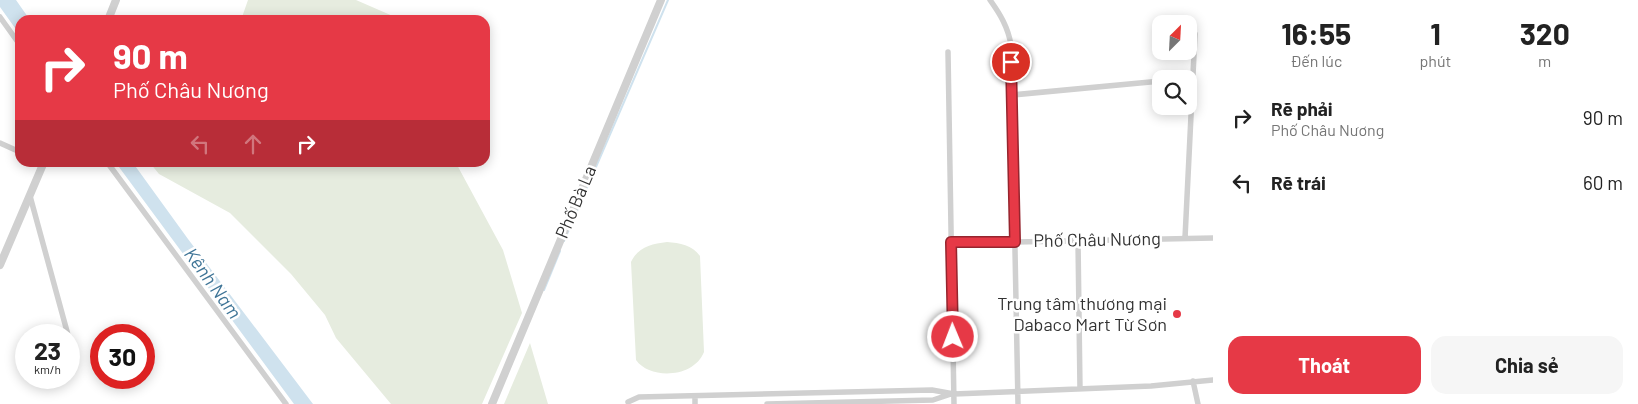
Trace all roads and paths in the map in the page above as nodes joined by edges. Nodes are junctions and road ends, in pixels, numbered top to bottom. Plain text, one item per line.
1 (116, 0) edge
2 (661, 0) edge
3 (990, 0) edge
4 (110, 15) edge
5 (0, 17) edge
6 (15, 38) edge
7 (948, 52) dead end
8 (1152, 82) edge
9 (1012, 95) junction
10 (1190, 115) edge
11 (0, 143) edge
12 (15, 150) edge
13 (42, 167) edge
14 (111, 167) edge
15 (30, 196) junction
16 (1185, 238) junction
17 (1213, 238) edge
18 (1078, 241) junction
19 (951, 242) junction
20 (1015, 242) junction
21 (0, 265) edge
22 (65, 324) edge
23 (1213, 380) edge
24 (1193, 382) junction
25 (1080, 389) junction
26 (869, 391) junction
27 (937, 391) junction
28 (1018, 391) junction
29 (783, 393) junction
30 (954, 394) junction
31 (695, 396) junction
32 (937, 401) edge
33 (630, 403) edge
34 (869, 403) edge
35 (286, 404) edge
36 (492, 404) edge
37 (696, 404) edge
38 (767, 404) edge
39 (784, 404) edge
40 (954, 404) edge
41 (1018, 404) edge
42 (1198, 404) edge

1 - 4 street
2 - 36 street, Phố Bà La
3 - 9 street
5 - 6 street
7 - 19 street
8 - 9 street
9 - 20 street
10 - 16 street
11 - 12 street
13 - 15 street
14 - 35 street
15 - 21 street
15 - 22 street
16 - 17 street, Phố Châu Nương
16 - 18 street, Phố Châu Nương
18 - 20 street, Phố Châu Nương
18 - 25 street
19 - 20 street, Phố Châu Nương
19 - 30 street
20 - 28 street
23 - 24 street
24 - 25 street
24 - 42 street
25 - 28 street
26 - 27 street
26 - 29 street
26 - 34 street
27 - 30 street
27 - 32 street
28 - 30 street
28 - 41 street
29 - 31 street
29 - 39 street
30 - 32 street
30 - 40 street
31 - 33 street
31 - 37 street
32 - 34 street
34 - 39 street
38 - 39 street

